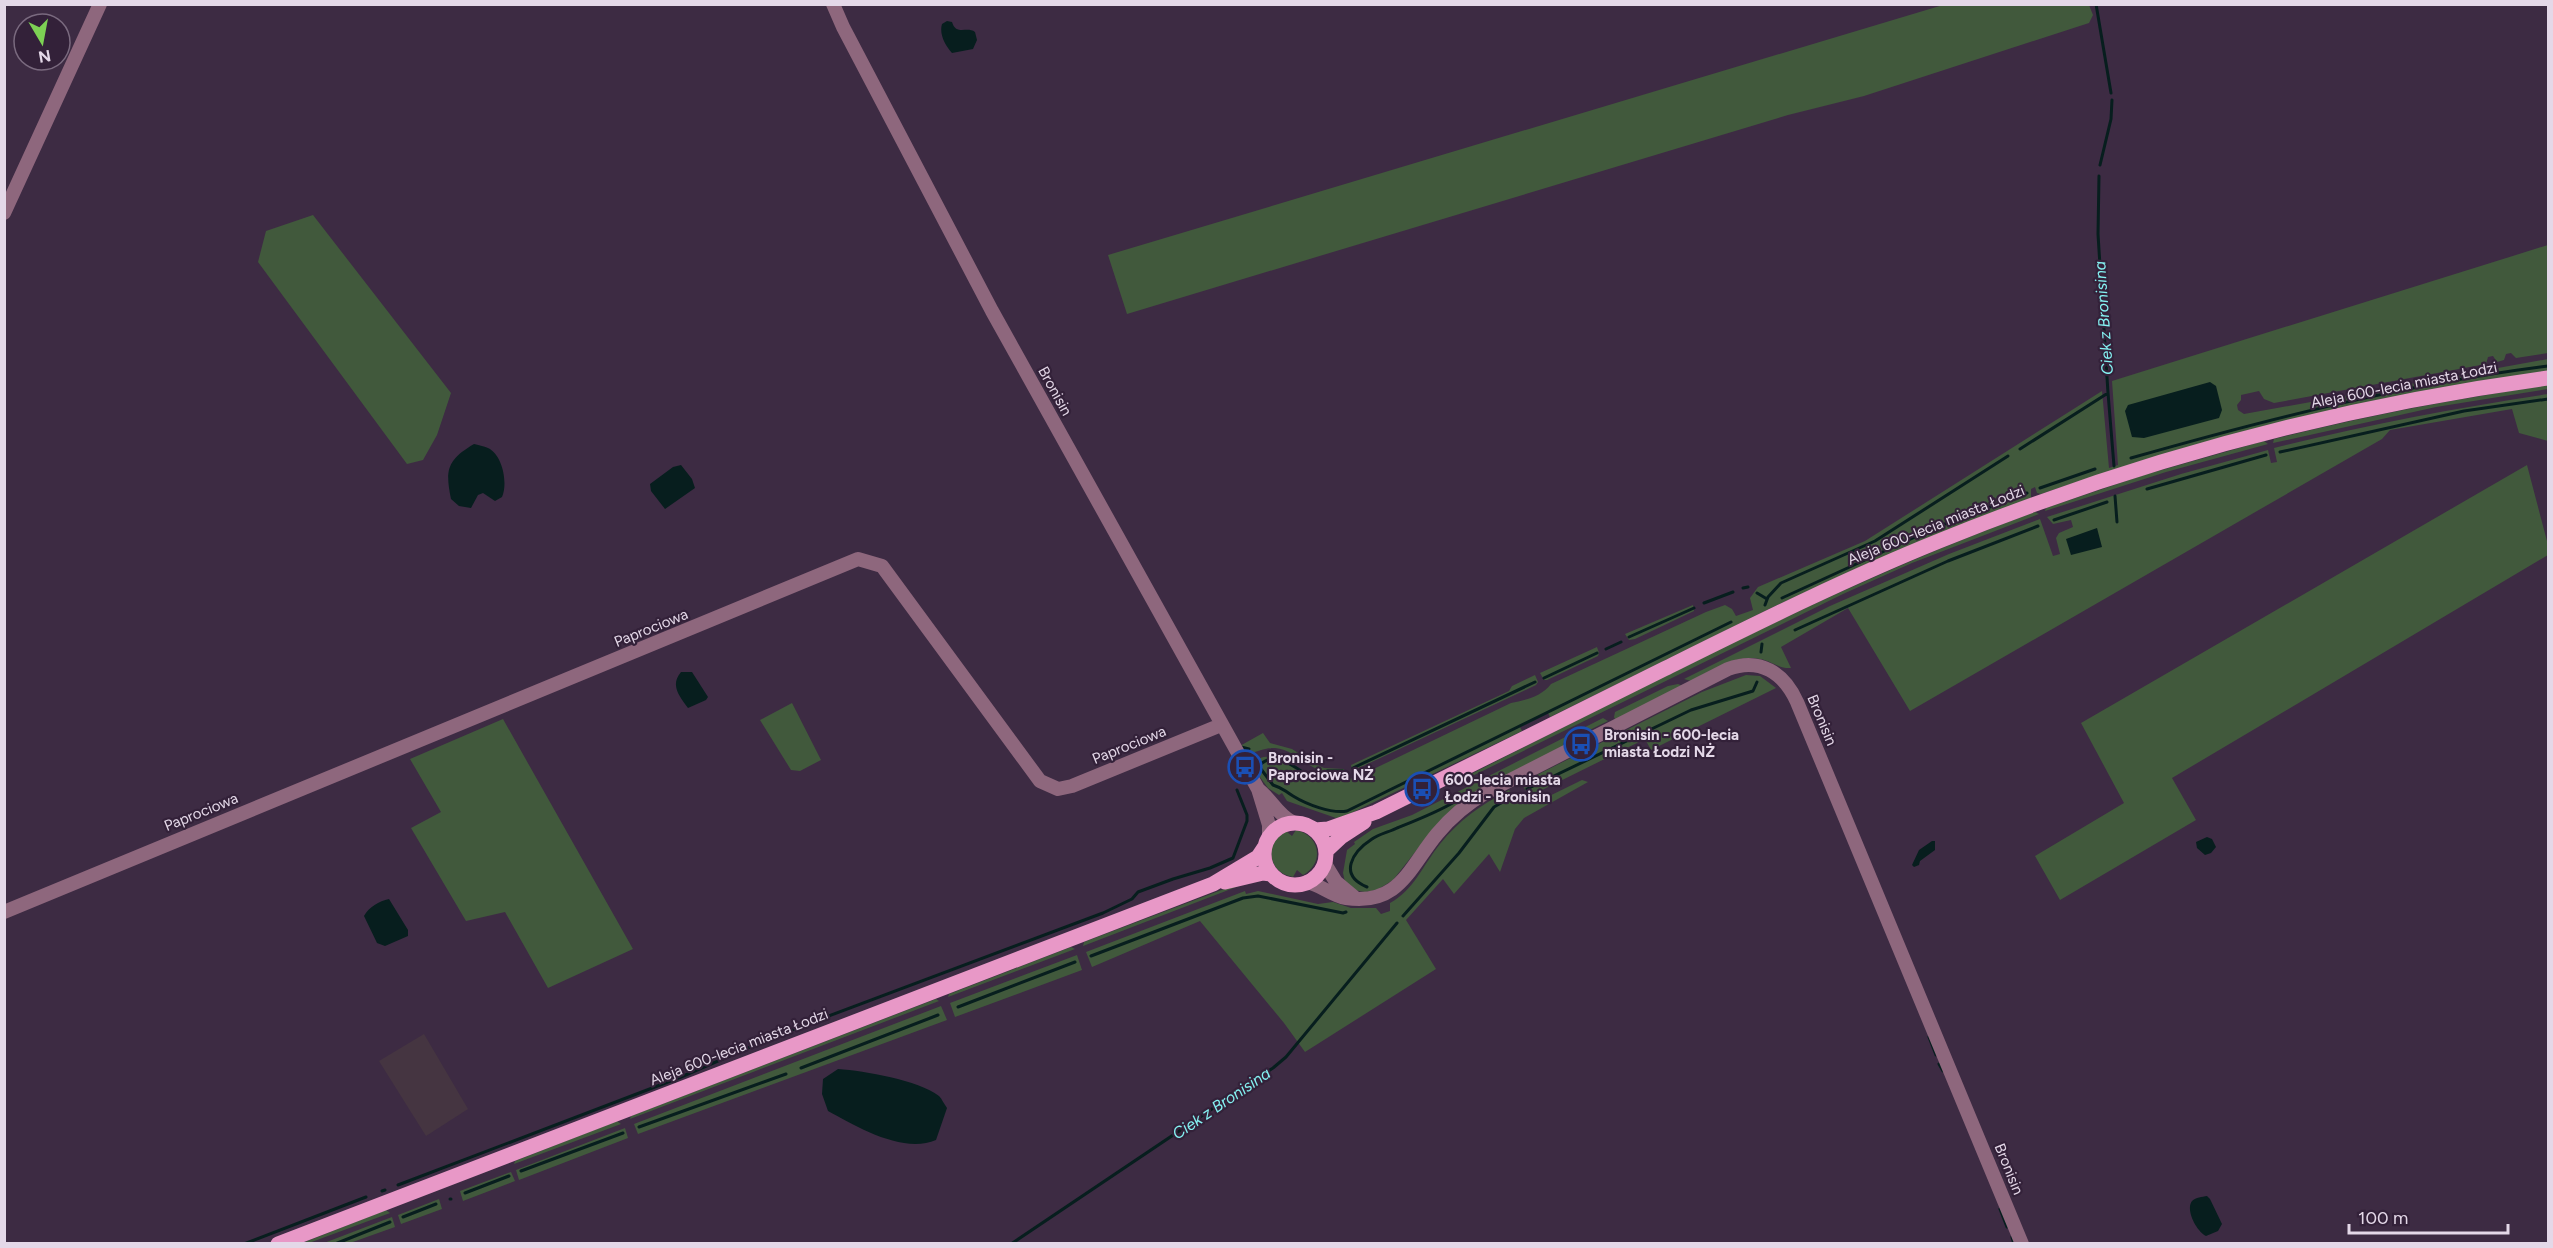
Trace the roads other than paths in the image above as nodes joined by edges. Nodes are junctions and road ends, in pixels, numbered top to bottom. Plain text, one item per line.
1 (100, 4) edge
2 (833, 4) edge
3 (4, 213) edge
4 (2548, 378) edge
5 (1221, 725) junction
6 (1258, 789) junction
7 (1376, 812) junction
8 (1292, 822) junction
9 (1315, 830) junction
10 (1267, 842) junction
11 (1325, 857) junction
12 (1271, 874) junction
13 (1307, 882) junction
14 (1213, 884) junction
15 (1356, 898) junction
16 (4, 912) edge
17 (278, 1244) edge
18 (2022, 1244) edge

1 - 3 street
2 - 5 street, Bronisin
4 - 7 main road, Aleja 600-lecia miasta Łodzi
5 - 6 street, Bronisin
5 - 16 street, Paprociowa
6 - 8 street, Bronisin
6 - 10 street, Bronisin
7 - 9 main road, Aleja 600-lecia miasta Łodzi
7 - 11 main road, Aleja 600-lecia miasta Łodzi
8 - 9 main road
8 - 10 main road
9 - 11 main road
10 - 12 main road
10 - 14 main road, Aleja 600-lecia miasta Łodzi
11 - 13 main road
11 - 15 street
12 - 13 main road
12 - 14 main road, Aleja 600-lecia miasta Łodzi
13 - 15 street, Bronisin
14 - 17 main road, Aleja 600-lecia miasta Łodzi
15 - 18 street, Bronisin

